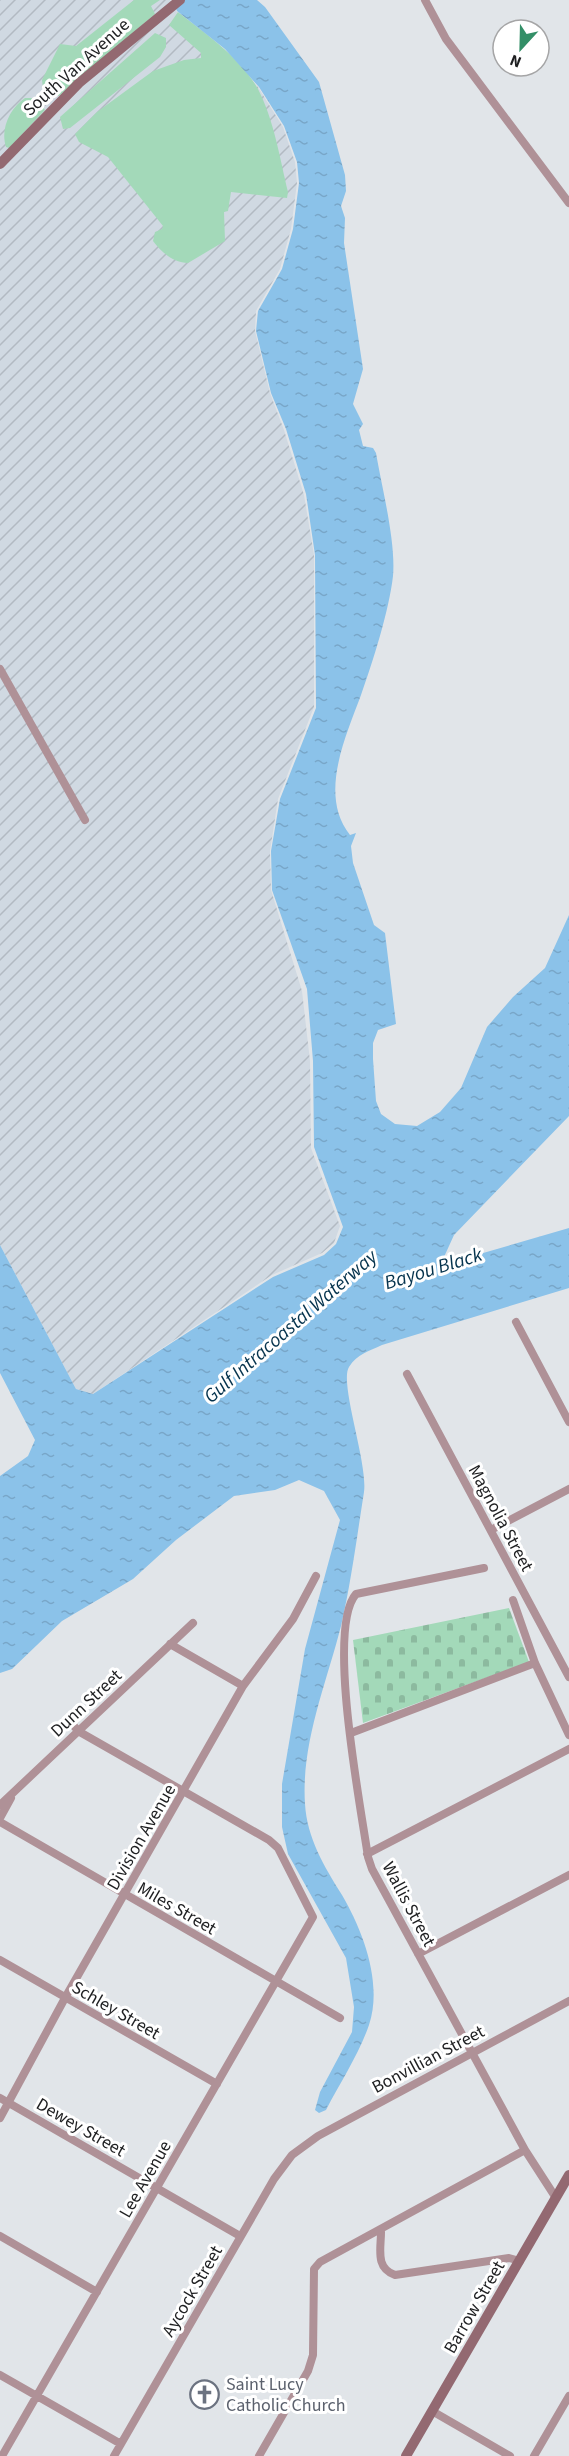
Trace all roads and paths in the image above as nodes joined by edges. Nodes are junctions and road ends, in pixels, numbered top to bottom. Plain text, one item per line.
1 (180, 0) edge
2 (424, 0) edge
3 (0, 164) edge
4 (569, 203) edge
5 (0, 669) edge
6 (85, 820) dead end
7 (516, 1322) dead end
8 (407, 1374) dead end
9 (569, 1422) edge
10 (569, 1489) edge
11 (491, 1530) junction
12 (484, 1568) dead end
13 (315, 1576) dead end
14 (513, 1600) dead end
15 (193, 1623) dead end
16 (170, 1644) junction
17 (535, 1663) junction
18 (569, 1677) edge
19 (243, 1686) junction
20 (70, 1721) dead end
21 (78, 1731) junction
22 (351, 1733) junction
23 (569, 1735) edge
24 (569, 1749) edge
25 (16, 1789) junction
26 (184, 1791) junction
27 (0, 1805) edge
28 (0, 1820) edge
29 (367, 1854) junction
30 (569, 1875) edge
31 (124, 1895) junction
32 (418, 1954) junction
33 (0, 1960) edge
34 (276, 1981) junction
35 (65, 1998) junction
36 (569, 2001) edge
37 (340, 2018) dead end
38 (472, 2052) junction
39 (217, 2084) junction
40 (0, 2098) edge
41 (9, 2103) junction
42 (0, 2118) edge
43 (302, 2146) joint
44 (525, 2150) junction
45 (569, 2175) edge
46 (157, 2188) junction
47 (556, 2198) junction
48 (381, 2232) junction
49 (0, 2236) edge
50 (240, 2236) junction
51 (520, 2261) junction
52 (97, 2292) junction
53 (0, 2375) edge
54 (38, 2396) junction
55 (569, 2396) edge
56 (432, 2411) junction
57 (121, 2444) junction
58 (2, 2456) edge
59 (114, 2456) edge
60 (259, 2456) edge
61 (406, 2456) edge
62 (510, 2456) edge
63 (534, 2456) edge

1 - 3 main road, South Van Avenue
2 - 4 street
5 - 6 street
7 - 9 street
8 - 11 street, Magnolia Street
10 - 11 street
11 - 18 street, Magnolia Street
12 - 22 street, Wallis Street
13 - 19 street, Division Avenue
14 - 17 street
15 - 16 street, Dunn Street
16 - 19 street
16 - 21 street, Dunn Street
17 - 22 street
17 - 23 street
19 - 26 street, Division Avenue
20 - 21 street
21 - 25 street, Dunn Street
21 - 26 street
22 - 29 street, Wallis Street
24 - 29 street
25 - 27 street, Dunn Street
25 - 28 street
26 - 31 street, Division Avenue
26 - 34 street, Lee Avenue
28 - 31 street, Miles Street
29 - 32 street, Wallis Street
30 - 32 street
31 - 34 street, Miles Street
31 - 35 street, Division Avenue
32 - 38 street, Wallis Street
33 - 35 street, Schley Street
34 - 37 street, Miles Street
34 - 39 street, Lee Avenue
35 - 39 street, Schley Street
35 - 41 street, Division Avenue
36 - 38 street, Bonvillian Street
38 - 43 street, Bonvillian Street
38 - 44 street, Wallis Street
39 - 46 street, Lee Avenue
40 - 41 street, Dewey Street
41 - 42 street, Division Avenue
41 - 46 street, Dewey Street
43 - 50 street, Aycock Street
44 - 47 street, Wallis Street
44 - 48 street
45 - 47 main road, Barrow Street
46 - 50 street, Dewey Street
46 - 52 street, Lee Avenue
47 - 51 main road, Barrow Street
48 - 51 street
48 - 60 street
49 - 52 street
50 - 57 street, Aycock Street
51 - 56 main road, Barrow Street
52 - 54 street, Lee Avenue
53 - 54 street
54 - 57 street
54 - 58 street, Lee Avenue
55 - 63 street
56 - 61 main road, Barrow Street
56 - 62 street
57 - 59 street, Aycock Street

